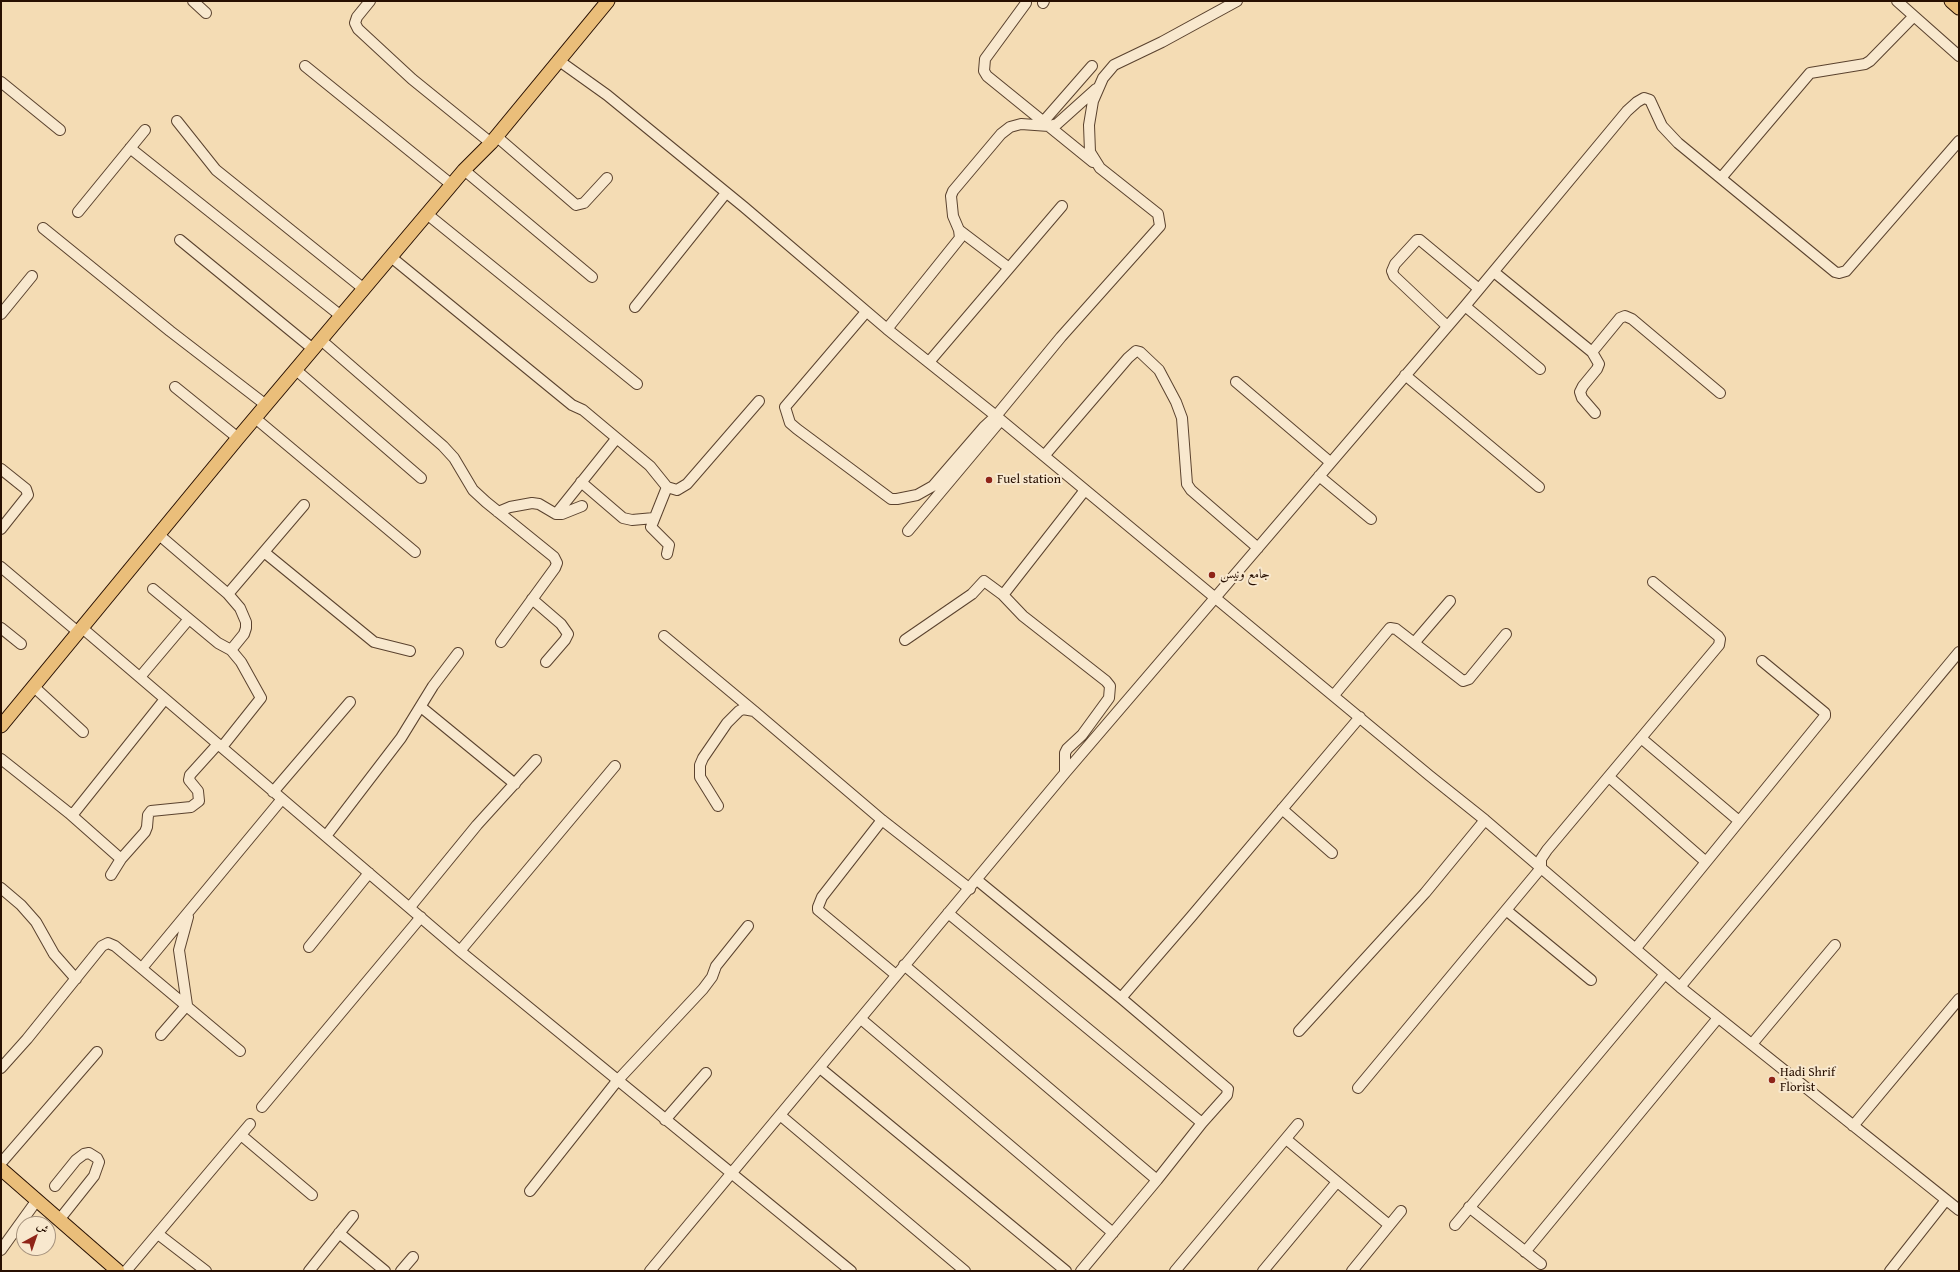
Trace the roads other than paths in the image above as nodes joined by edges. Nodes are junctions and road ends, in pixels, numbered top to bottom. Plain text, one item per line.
1 (192, 1) edge
2 (606, 1) edge
3 (1236, 1) edge
4 (1897, 1) edge
5 (1951, 1) edge
6 (365, 3) edge
7 (1026, 3) dead end
8 (1959, 8) edge
9 (206, 13) dead end
10 (1914, 16) junction
11 (1959, 56) edge
12 (558, 60) junction
13 (305, 66) dead end
14 (1092, 66) dead end
15 (1, 82) edge
16 (1098, 87) junction
17 (176, 121) dead end
18 (1046, 124) junction
19 (60, 130) dead end
20 (145, 130) dead end
21 (493, 140) junction
22 (1959, 142) edge
23 (130, 148) junction
24 (1100, 168) junction
25 (464, 170) junction
26 (607, 178) dead end
27 (1721, 178) junction
28 (452, 185) junction
29 (726, 193) junction
30 (1062, 206) dead end
31 (78, 212) dead end
32 (427, 214) junction
33 (43, 228) dead end
34 (960, 230) junction
35 (180, 240) dead end
36 (391, 256) junction
37 (1009, 268) junction
38 (1494, 272) junction
39 (32, 276) dead end
40 (592, 277) dead end
41 (1479, 289) junction
42 (364, 290) junction
43 (1465, 306) junction
44 (635, 307) dead end
45 (866, 312) junction
46 (1, 314) edge
47 (341, 316) junction
48 (1447, 326) junction
49 (887, 329) junction
50 (317, 345) junction
51 (1592, 352) junction
52 (929, 362) junction
53 (1540, 369) dead end
54 (296, 370) junction
55 (1405, 375) junction
56 (1236, 382) dead end
57 (637, 384) dead end
58 (175, 387) dead end
59 (1720, 393) dead end
60 (759, 401) dead end
61 (266, 405) junction
62 (1595, 413) dead end
63 (255, 418) junction
64 (998, 418) junction
65 (238, 438) junction
66 (616, 438) junction
67 (1044, 456) junction
68 (1330, 462) junction
69 (1, 469) edge
70 (1319, 476) junction
71 (421, 478) dead end
72 (581, 482) junction
73 (667, 487) junction
74 (1539, 487) dead end
75 (1085, 490) junction
76 (304, 505) dead end
77 (582, 506) dead end
78 (498, 512) junction
79 (556, 514) junction
80 (654, 518) junction
81 (1371, 519) dead end
82 (1, 529) edge
83 (908, 531) dead end
84 (158, 534) junction
85 (1258, 548) junction
86 (264, 552) junction
87 (415, 552) dead end
88 (667, 554) dead end
89 (1, 567) edge
90 (1653, 582) dead end
91 (153, 589) dead end
92 (228, 594) junction
93 (1003, 595) junction
94 (1215, 597) junction
95 (532, 599) junction
96 (1450, 601) dead end
97 (189, 619) junction
98 (1, 628) edge
99 (80, 629) junction
100 (1506, 634) dead end
101 (664, 636) dead end
102 (905, 640) dead end
103 (501, 642) dead end
104 (1414, 643) junction
105 (21, 644) dead end
106 (231, 650) junction
107 (410, 651) dead end
108 (1959, 652) edge
109 (458, 653) dead end
110 (1762, 661) dead end
111 (546, 662) dead end
112 (140, 677) junction
113 (33, 686) junction
114 (1334, 695) junction
115 (165, 699) junction
116 (350, 702) dead end
117 (420, 707) junction
118 (754, 711) junction
119 (1360, 717) junction
120 (1, 726) edge
121 (83, 732) dead end
122 (1642, 738) junction
123 (220, 745) junction
124 (1, 759) edge
125 (536, 760) dead end
126 (615, 766) dead end
127 (1065, 773) junction
128 (1608, 777) junction
129 (515, 784) junction
130 (273, 792) junction
131 (282, 799) junction
132 (718, 806) dead end
133 (1282, 809) junction
134 (69, 813) junction
135 (882, 820) junction
136 (1485, 820) junction
137 (1739, 821) junction
138 (326, 836) junction
139 (1332, 853) dead end
140 (122, 859) junction
141 (1706, 862) junction
142 (1541, 868) junction
143 (369, 873) junction
144 (111, 875) dead end
145 (977, 880) junction
146 (1, 888) edge
147 (970, 889) junction
148 (194, 906) junction
149 (410, 907) junction
150 (1506, 910) junction
151 (948, 913) junction
152 (421, 917) junction
153 (748, 926) dead end
154 (1835, 944) dead end
155 (309, 947) dead end
156 (1636, 948) junction
157 (460, 951) junction
158 (904, 965) junction
159 (142, 968) junction
160 (1665, 974) junction
161 (896, 975) junction
162 (76, 979) junction
163 (1591, 980) dead end
164 (1680, 987) junction
165 (1121, 998) junction
166 (1959, 999) edge
167 (187, 1005) junction
168 (1718, 1018) junction
169 (860, 1019) junction
170 (1299, 1031) dead end
171 (161, 1035) dead end
172 (1752, 1044) junction
173 (240, 1051) dead end
174 (97, 1052) dead end
175 (1, 1068) edge
176 (820, 1068) junction
177 (706, 1073) dead end
178 (617, 1081) junction
179 (1358, 1088) dead end
180 (262, 1107) dead end
181 (780, 1115) junction
182 (664, 1120) junction
183 (250, 1124) dead end
184 (1202, 1124) junction
185 (1298, 1124) dead end
186 (1853, 1126) junction
187 (241, 1135) junction
188 (1286, 1139) junction
189 (1, 1163) edge
190 (1, 1169) edge
191 (733, 1174) junction
192 (1158, 1180) junction
193 (1337, 1182) junction
194 (55, 1186) dead end
195 (530, 1191) dead end
196 (312, 1195) dead end
197 (37, 1200) junction
198 (1946, 1200) junction
199 (1469, 1208) junction
200 (1959, 1210) edge
201 (1401, 1211) dead end
202 (354, 1216) dead end
203 (60, 1220) junction
204 (1389, 1225) junction
205 (1455, 1225) dead end
206 (1113, 1232) junction
207 (339, 1233) junction
208 (158, 1234) junction
209 (1, 1250) edge
210 (1525, 1252) junction
211 (413, 1257) dead end
212 (1541, 1264) dead end
213 (118, 1271) edge
214 (126, 1271) edge
215 (206, 1271) edge
216 (309, 1271) edge
217 (385, 1271) edge
218 (401, 1271) edge
219 (650, 1271) edge
220 (851, 1271) edge
221 (964, 1271) edge
222 (1066, 1271) edge
223 (1081, 1271) edge
224 (1175, 1271) edge
225 (1263, 1271) edge
226 (1352, 1271) edge
227 (1890, 1271) edge

1 - 9 street
2 - 12 main road
3 - 16 street
4 - 10 street
5 - 8 main road
6 - 21 street
7 - 18 street
10 - 11 street
10 - 27 street
12 - 21 main road
12 - 29 street
13 - 28 street
14 - 18 street
15 - 19 street
16 - 18 street
16 - 24 street
17 - 42 street
18 - 24 street
18 - 34 street
20 - 23 street
21 - 25 main road
21 - 26 street
22 - 27 street
23 - 31 street
23 - 47 street
24 - 64 street
25 - 28 main road
25 - 40 street
27 - 38 street
28 - 32 main road
29 - 44 street
29 - 45 street
30 - 37 street
32 - 36 main road
32 - 57 street
33 - 61 street
34 - 37 street
34 - 49 street
35 - 50 street
36 - 42 main road
36 - 66 street
37 - 52 street
38 - 41 street
38 - 51 street
39 - 46 street
41 - 43 street
41 - 48 street
42 - 47 main road
43 - 48 street
43 - 53 street
45 - 49 street
45 - 64 street
47 - 50 main road
48 - 55 street
49 - 52 street
50 - 54 main road
50 - 78 street
51 - 59 street
51 - 62 street
52 - 64 street
54 - 61 main road
54 - 71 street
55 - 68 street
55 - 74 street
56 - 68 street
58 - 65 street
60 - 73 street
61 - 63 main road
63 - 65 main road
63 - 87 street
64 - 67 street
64 - 83 street
65 - 84 main road
66 - 72 street
66 - 73 street
67 - 75 street
67 - 85 street
68 - 70 street
69 - 82 street
70 - 81 street
70 - 85 street
72 - 79 street
72 - 80 street
73 - 80 street
75 - 93 street
75 - 94 street
76 - 86 street
77 - 79 street
78 - 79 street
78 - 95 street
80 - 88 street
84 - 92 street
84 - 99 main road
85 - 94 street
86 - 92 street
86 - 107 street
89 - 99 street
90 - 122 street
91 - 97 street
92 - 106 street
93 - 102 street
93 - 127 street
94 - 114 street
94 - 127 street
95 - 103 street
95 - 111 street
96 - 104 street
97 - 106 street
97 - 112 street
98 - 105 street
99 - 112 street
99 - 113 main road
100 - 104 street
101 - 118 street
104 - 114 street
106 - 123 street
108 - 164 street
109 - 117 street
110 - 137 street
112 - 115 street
113 - 120 main road
113 - 121 street
114 - 119 street
115 - 123 street
115 - 134 street
116 - 130 street
117 - 129 street
117 - 138 street
118 - 132 street
118 - 135 street
119 - 133 street
119 - 136 street
122 - 128 street
122 - 137 street
123 - 130 street
123 - 140 street
124 - 134 street
125 - 129 street
126 - 157 street
127 - 145 street
128 - 141 street
128 - 142 street
129 - 149 street
130 - 131 street
131 - 138 street
131 - 148 street
133 - 139 street
133 - 165 street
134 - 140 street
135 - 147 street
135 - 161 street
136 - 142 street
136 - 170 street
137 - 141 street
138 - 143 street
140 - 144 street
141 - 156 street
142 - 150 street
142 - 156 street
143 - 149 street
143 - 155 street
145 - 147 street
145 - 165 street
146 - 162 street
147 - 151 street
148 - 159 street
148 - 167 street
149 - 152 street
150 - 163 street
150 - 179 street
151 - 158 street
151 - 184 street
152 - 157 street
152 - 180 street
153 - 178 street
154 - 172 street
156 - 160 street
157 - 178 street
158 - 161 street
158 - 192 street
159 - 162 street
159 - 167 street
160 - 164 street
160 - 199 street
161 - 169 street
162 - 175 street
164 - 168 street
165 - 184 street
166 - 186 street
167 - 171 street
167 - 173 street
168 - 172 street
168 - 210 street
169 - 176 street
169 - 206 street
172 - 186 street
174 - 189 street
176 - 181 street
176 - 222 street
177 - 182 street
178 - 182 street
178 - 195 street
181 - 191 street
181 - 221 street
182 - 191 street
183 - 187 street
184 - 192 street
185 - 188 street
186 - 198 street
187 - 196 street
187 - 208 street
188 - 193 street
188 - 224 street
190 - 197 main road
191 - 219 street
191 - 220 street
192 - 206 street
193 - 204 street
193 - 225 street
194 - 203 street
197 - 203 main road
197 - 209 street
198 - 200 street
198 - 227 street
199 - 205 street
199 - 210 street
201 - 204 street
202 - 207 street
203 - 213 main road
204 - 226 street
206 - 223 street
207 - 216 street
207 - 217 street
208 - 214 street
208 - 215 street
210 - 212 street
211 - 218 street

